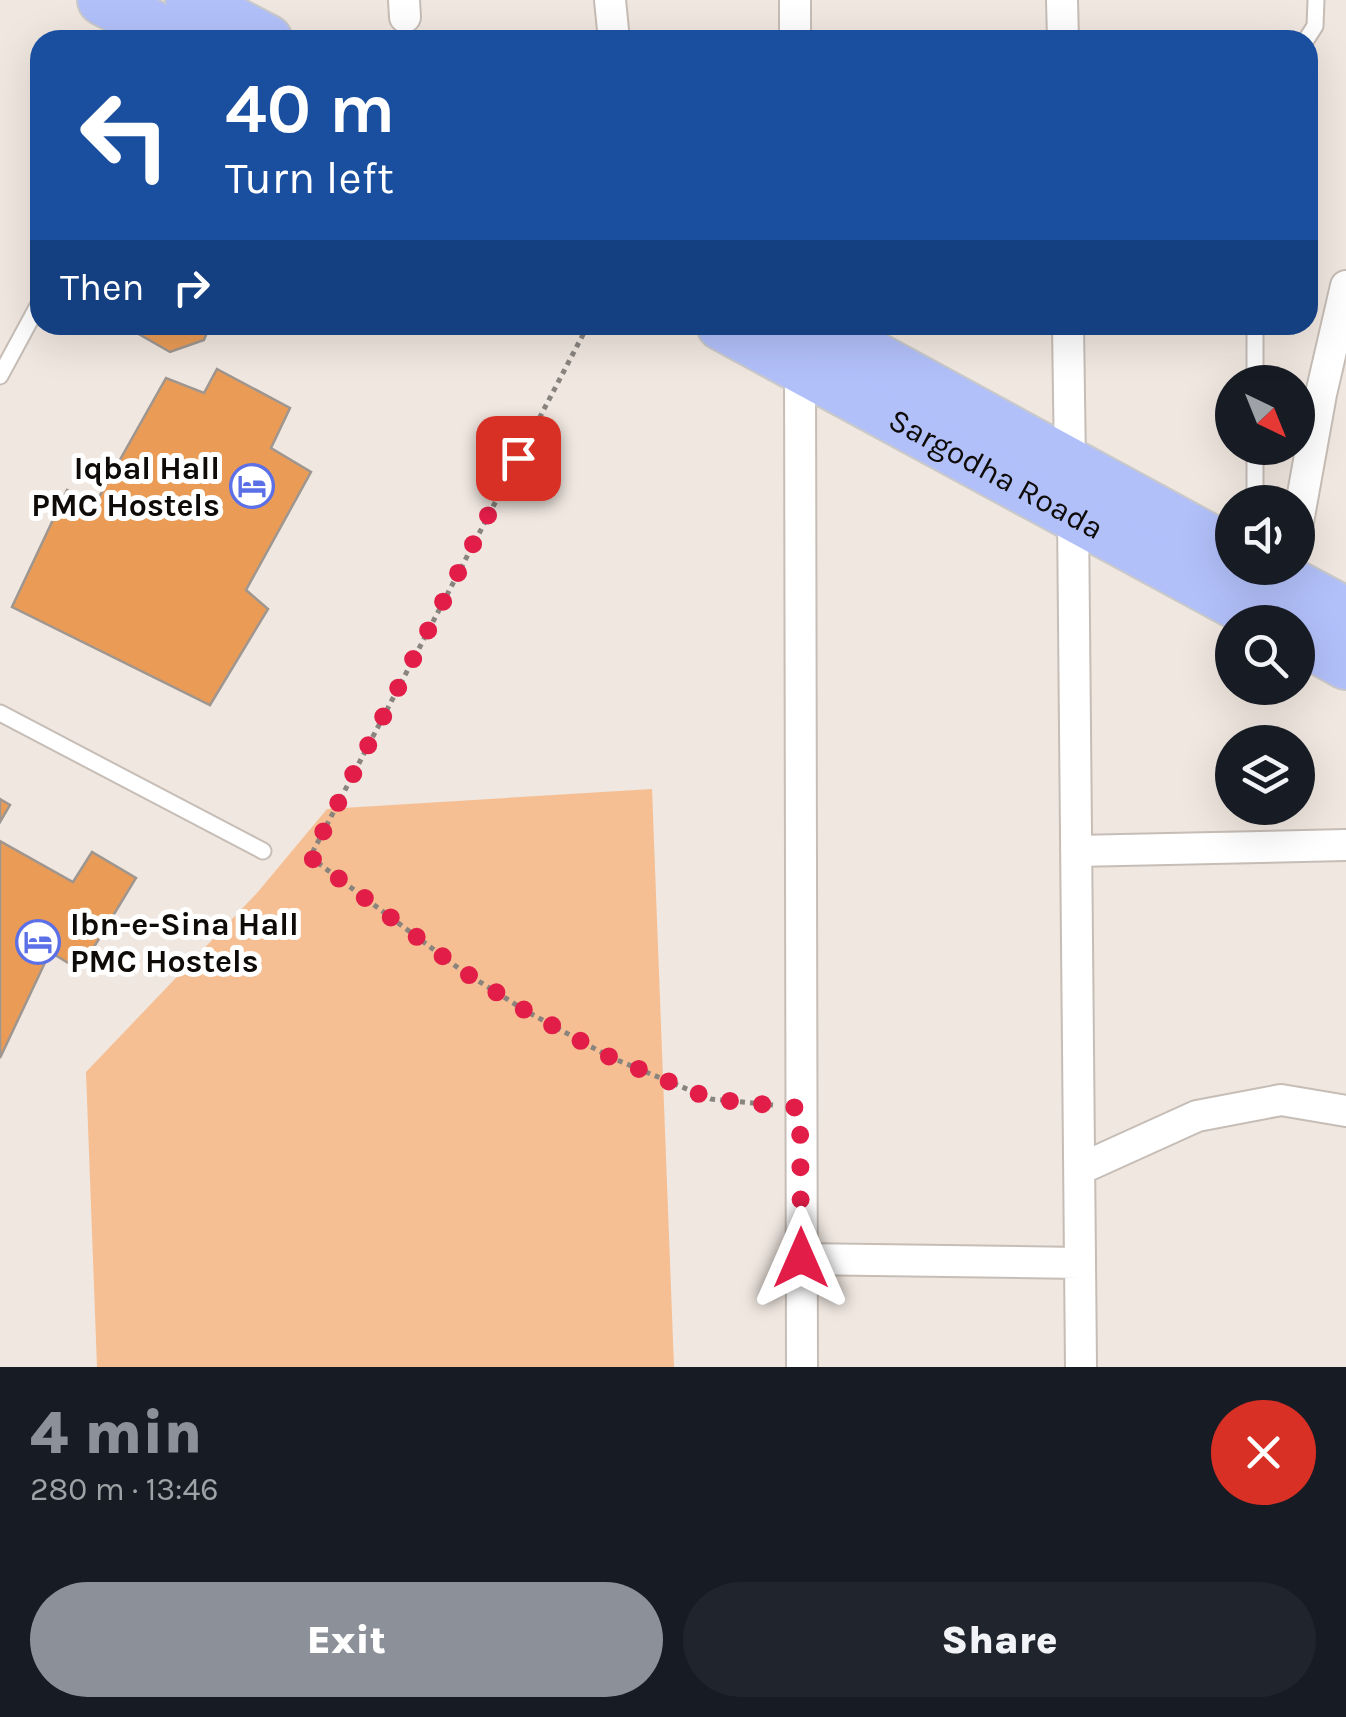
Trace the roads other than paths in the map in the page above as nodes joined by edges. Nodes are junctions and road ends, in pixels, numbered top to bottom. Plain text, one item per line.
1 (103, 0) edge
2 (191, 0) edge
3 (610, 0) edge
4 (796, 0) edge
5 (1062, 0) edge
6 (1316, 0) edge
7 (161, 30) edge
8 (248, 30) edge
9 (613, 30) edge
10 (796, 30) edge
11 (1063, 30) edge
12 (1313, 30) edge
13 (1346, 286) edge
14 (30, 320) edge
15 (763, 335) edge
16 (1068, 335) edge
17 (1255, 335) edge
18 (808, 346) edge
19 (1255, 365) edge
20 (0, 376) edge
21 (1070, 464) junction
22 (1305, 485) edge
23 (1072, 515) junction
24 (1215, 543) edge
25 (1215, 564) edge
26 (1277, 585) edge
27 (1346, 613) edge
28 (1315, 647) edge
29 (1346, 664) edge
30 (0, 713) edge
31 (1346, 844) edge
32 (263, 851) dead end
33 (1076, 851) junction
34 (1346, 1112) edge
35 (1080, 1169) junction
36 (801, 1258) junction
37 (1080, 1263) junction
38 (802, 1367) edge
39 (1082, 1367) edge

1 - 7 highway
2 - 8 highway
3 - 9 street
4 - 10 street
5 - 11 street
6 - 12 lane
13 - 22 street
14 - 20 lane
15 - 18 highway, Sargodha Roada
16 - 21 street
17 - 19 lane
18 - 21 highway, Sargodha Roada
18 - 23 highway, Sargodha Roada
18 - 36 street
21 - 24 highway, Sargodha Roada
23 - 25 highway, Sargodha Roada
23 - 33 street
26 - 27 highway, Sargodha Roada
28 - 29 highway
30 - 32 lane
31 - 33 street
33 - 35 street
34 - 35 street
35 - 37 street
36 - 37 street
36 - 38 street
37 - 39 street

